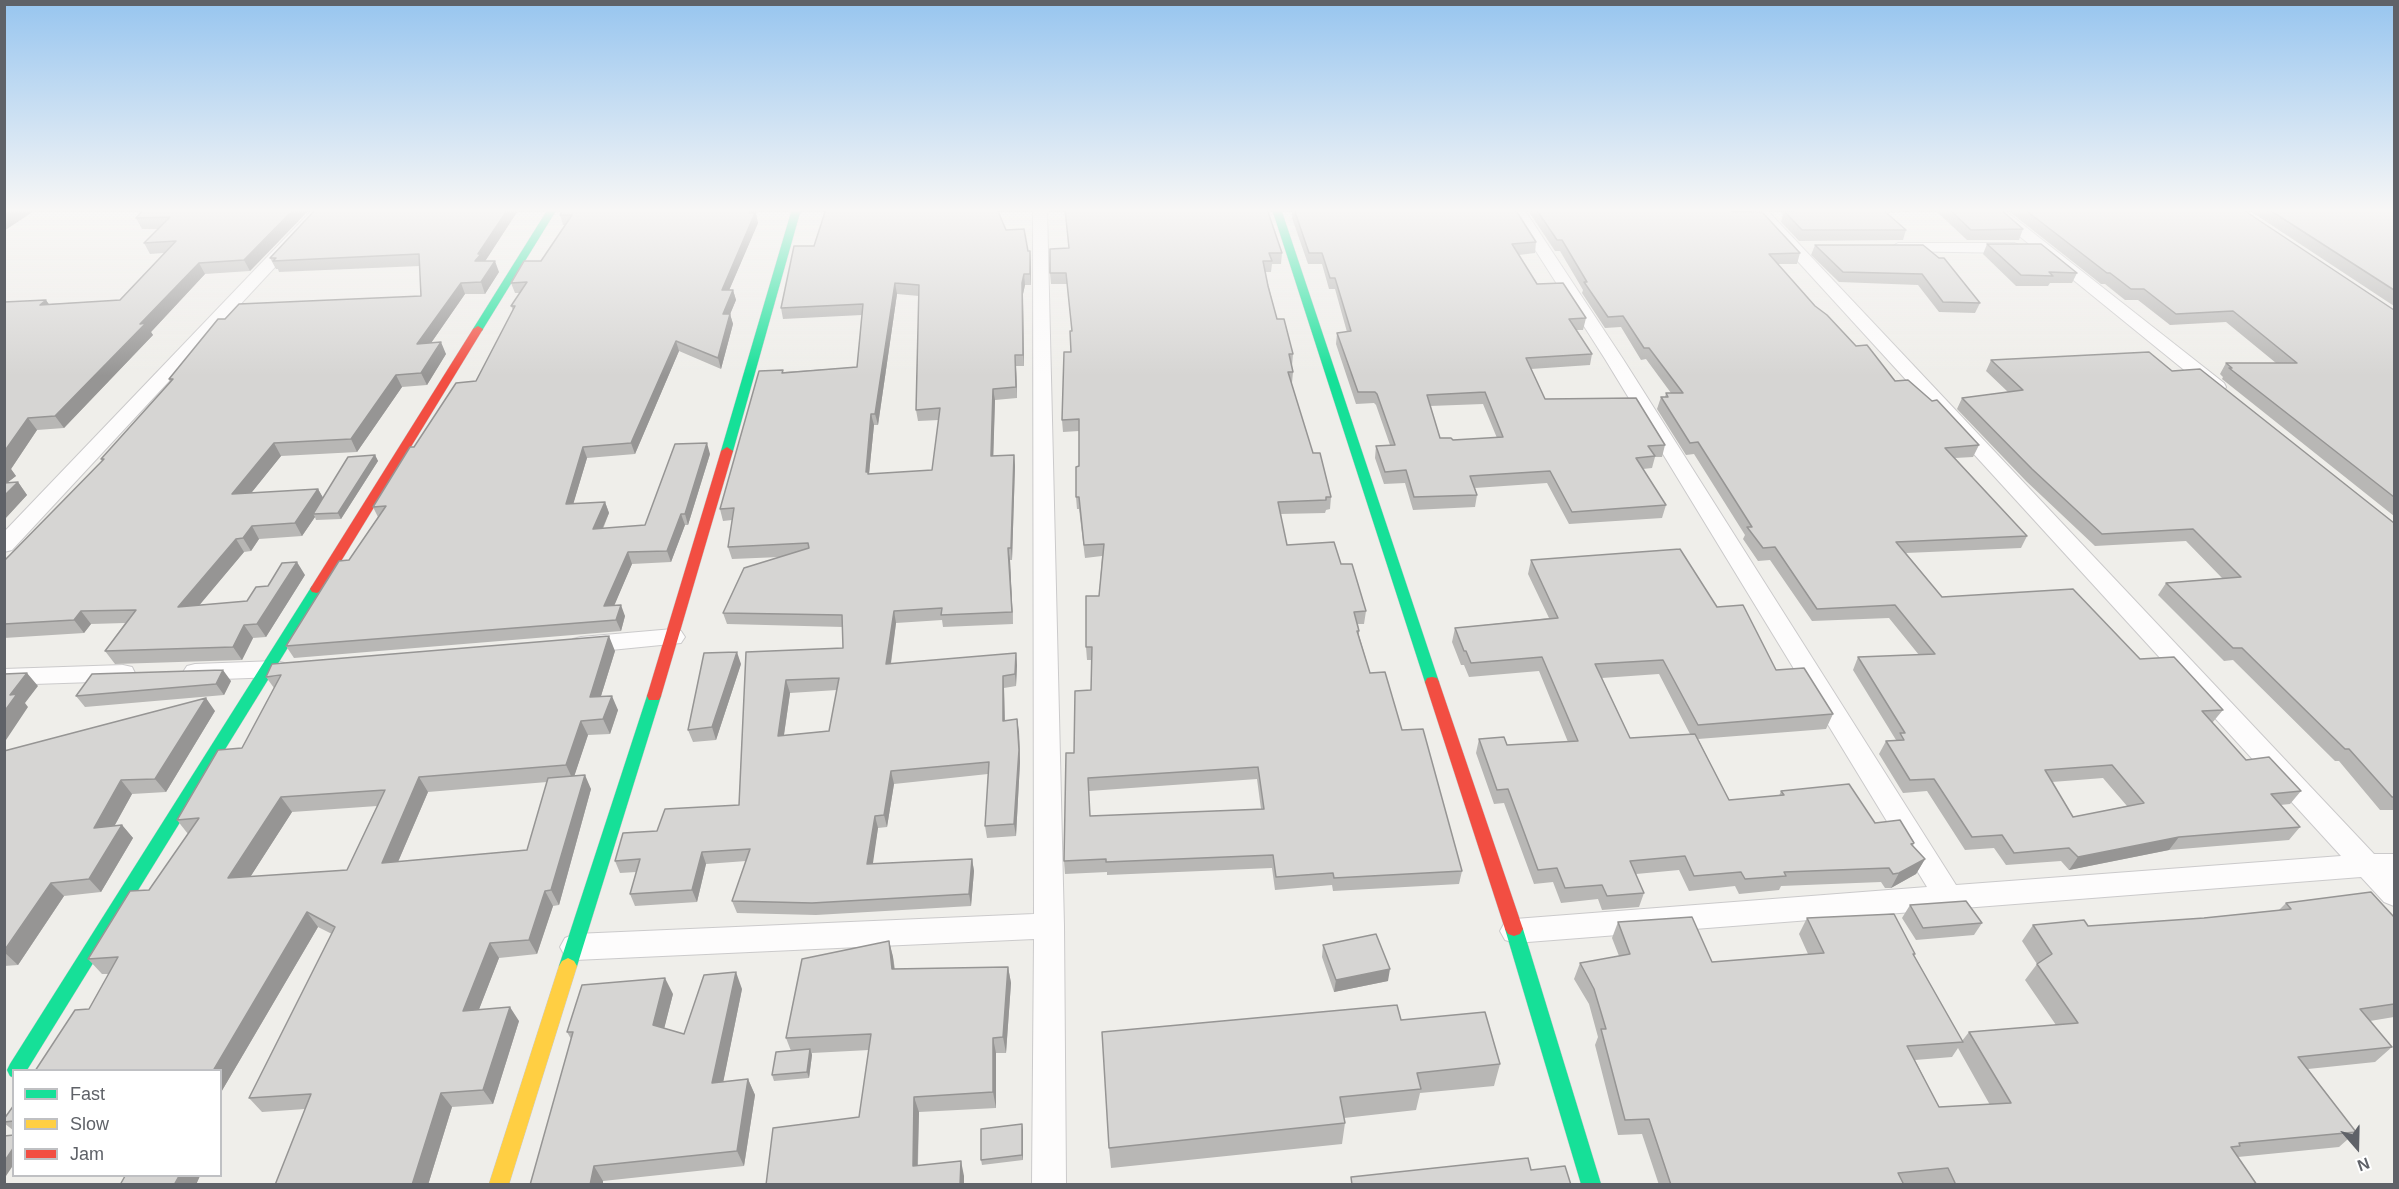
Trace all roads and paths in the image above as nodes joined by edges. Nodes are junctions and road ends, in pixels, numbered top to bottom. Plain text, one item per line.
1 (269, 264) edge
2 (519, 264) edge
3 (781, 264) edge
4 (1041, 264) edge
5 (1294, 264) edge
6 (1552, 264) edge
7 (1809, 264) edge
8 (2062, 264) edge
9 (2227, 395) edge
10 (4, 545) edge
11 (673, 637) junction
12 (554, 647) edge
13 (303, 667) edge
14 (267, 670) junction
15 (172, 672) edge
16 (148, 673) edge
17 (4, 677) edge
18 (2367, 865) junction
19 (2394, 865) edge
20 (2394, 894) edge
21 (1948, 897) junction
22 (1049, 926) junction
23 (1515, 931) junction
24 (575, 947) junction
25 (17, 1069) edge
26 (499, 1185) edge
27 (1049, 1185) edge
28 (1592, 1185) edge

1 - 10 street
2 - 14 street
3 - 11 street
4 - 22 street
5 - 23 street
6 - 21 street
7 - 18 street
8 - 9 street
11 - 12 street
11 - 24 street
13 - 14 street
14 - 15 street
14 - 25 street
16 - 17 street
18 - 19 street
18 - 20 street
18 - 21 street
21 - 23 street
22 - 24 street
22 - 27 street
23 - 28 street
24 - 26 street

